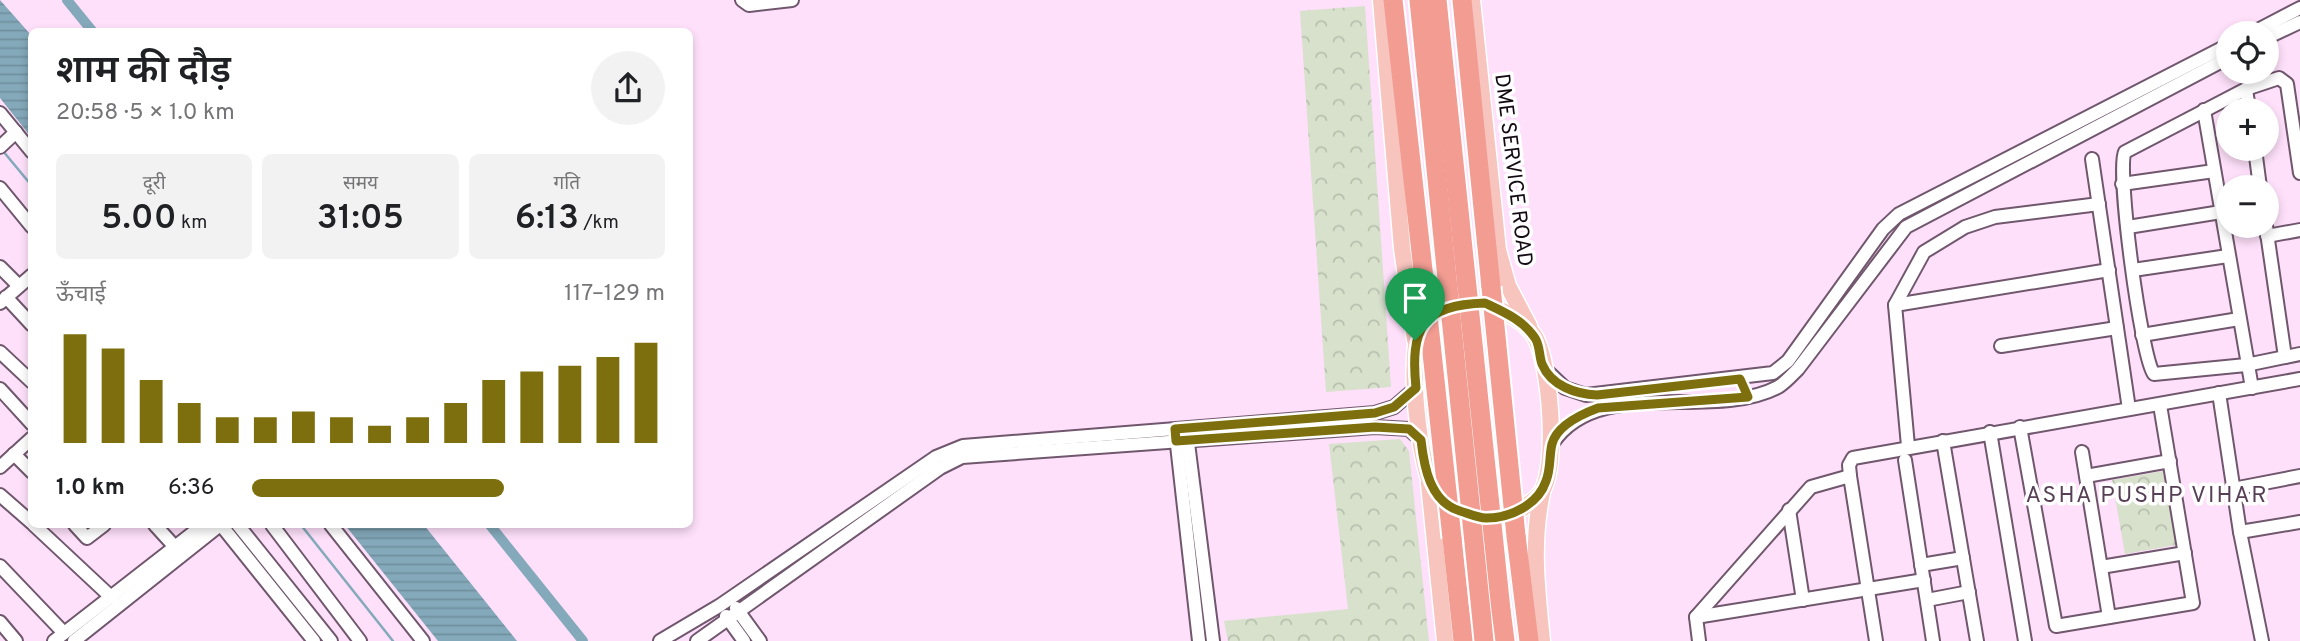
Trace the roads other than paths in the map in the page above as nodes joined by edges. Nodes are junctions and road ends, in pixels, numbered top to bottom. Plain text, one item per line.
1 (742, 0) edge
2 (792, 0) edge
3 (1381, 0) edge
4 (1393, 0) edge
5 (1419, 0) edge
6 (1437, 0) edge
7 (1462, 0) edge
8 (1472, 0) edge
9 (2300, 8) edge
10 (2275, 21) edge
11 (2300, 22) edge
12 (2279, 32) edge
13 (1432, 45) junction
14 (2216, 51) edge
15 (2216, 64) edge
16 (2246, 89) junction
17 (2247, 98) edge
18 (2204, 110) junction
19 (0, 113) edge
20 (8, 139) edge
21 (28, 150) edge
22 (2092, 159) dead end
23 (2214, 171) junction
24 (2300, 173) edge
25 (2216, 183) edge
26 (2122, 184) junction
27 (0, 188) edge
28 (2099, 204) junction
29 (2216, 213) edge
30 (28, 222) edge
31 (2128, 227) junction
32 (2300, 230) edge
33 (2279, 231) edge
34 (2225, 238) edge
35 (2268, 238) edge
36 (2228, 256) junction
37 (0, 267) edge
38 (2109, 270) junction
39 (2133, 270) junction
40 (28, 278) edge
41 (19, 286) junction
42 (3, 300) edge
43 (1895, 305) junction
44 (2239, 319) junction
45 (28, 322) edge
46 (2117, 328) junction
47 (2143, 335) junction
48 (1536, 339) junction
49 (1415, 340) junction
50 (2001, 346) dead end
51 (0, 352) edge
52 (2300, 354) edge
53 (2285, 357) junction
54 (2246, 365) junction
55 (1542, 366) junction
56 (28, 378) edge
57 (1740, 379) junction
58 (2300, 379) edge
59 (1416, 388) junction
60 (2252, 388) junction
61 (0, 389) edge
62 (2219, 393) junction
63 (1748, 397) junction
64 (2160, 405) junction
65 (2129, 409) junction
66 (28, 420) edge
67 (2020, 427) junction
68 (1990, 432) junction
69 (1181, 435) junction
70 (1421, 440) junction
71 (1943, 441) junction
72 (28, 442) edge
73 (1552, 444) junction
74 (1908, 446) junction
75 (2082, 452) dead end
76 (14, 454) junction
77 (1905, 460) dead end
78 (2170, 461) junction
79 (1, 464) edge
80 (28, 468) edge
81 (1850, 476) junction
82 (2086, 476) junction
83 (2300, 476) edge
84 (1429, 477) junction
85 (2234, 489) junction
86 (1542, 492) junction
87 (0, 495) edge
88 (1789, 510) junction
89 (28, 520) edge
90 (2300, 522) edge
91 (37, 528) edge
92 (78, 528) edge
93 (100, 528) edge
94 (158, 528) edge
95 (199, 528) edge
96 (216, 528) edge
97 (222, 528) edge
98 (240, 528) edge
99 (274, 528) edge
100 (333, 528) edge
101 (2240, 532) junction
102 (175, 547) junction
103 (2185, 553) junction
104 (1963, 558) junction
105 (1921, 565) junction
106 (0, 566) edge
107 (2101, 567) junction
108 (1924, 580) junction
109 (1868, 589) junction
110 (1969, 592) junction
111 (111, 597) junction
112 (1803, 600) junction
113 (1927, 600) junction
114 (724, 603) junction
115 (735, 617) junction
116 (1696, 617) junction
117 (2109, 617) junction
118 (0, 622) edge
119 (64, 639) edge
120 (16, 641) edge
121 (314, 641) edge
122 (331, 641) edge
123 (360, 641) edge
124 (423, 641) edge
125 (660, 641) edge
126 (697, 641) edge
127 (744, 641) edge
128 (760, 641) edge
129 (1199, 641) edge
130 (1213, 641) edge
131 (1446, 641) edge
132 (1463, 641) edge
133 (1484, 641) edge
134 (1505, 641) edge
135 (1529, 641) edge
136 (1542, 641) edge
137 (1699, 641) edge
138 (1876, 641) edge
139 (1933, 641) edge
140 (1977, 641) edge
141 (2025, 641) edge
142 (2262, 641) edge

1 - 2 street
3 - 49 main road
4 - 132 highway, bridge
5 - 13 highway
6 - 13 highway
7 - 135 highway, bridge
8 - 48 main road, DME SERVICE ROAD
9 - 10 street
11 - 12 street
13 - 133 highway, bridge
13 - 134 highway, bridge
14 - 57 street
15 - 63 street
16 - 17 street
16 - 18 street
16 - 24 street
18 - 23 street
18 - 26 street
19 - 20 street
20 - 21 street
22 - 28 street
23 - 25 street
23 - 26 street
26 - 31 street
27 - 30 street
28 - 38 street
28 - 43 street
29 - 31 street
31 - 39 street
32 - 33 street
34 - 36 street
35 - 53 street
36 - 39 street
36 - 44 street
37 - 41 street
38 - 43 street
38 - 46 street
39 - 47 street
40 - 41 street
41 - 42 street
42 - 45 street
43 - 74 street
44 - 47 street
44 - 54 street
46 - 50 street
46 - 65 street
47 - 54 street
48 - 49 main road
48 - 55 main road
49 - 59 main road
51 - 56 street
52 - 53 street
53 - 54 street
54 - 60 street
55 - 57 street
55 - 73 main road
57 - 63 street
58 - 60 street
59 - 69 street
59 - 70 main road
60 - 62 street
61 - 66 street
62 - 64 street
62 - 85 street
63 - 73 street
64 - 65 street
64 - 78 street
65 - 67 street
67 - 68 street
67 - 117 street
68 - 71 street
68 - 141 street
69 - 70 street
69 - 114 street
69 - 115 street
69 - 129 street
69 - 130 street
70 - 84 main road
71 - 74 street
71 - 104 street
72 - 76 street
73 - 86 main road
74 - 81 street
75 - 82 street
76 - 79 street
76 - 80 street
77 - 105 street
78 - 82 street
78 - 103 street
81 - 88 street
81 - 109 street
82 - 107 street
83 - 85 street
84 - 86 main road
84 - 131 main road
85 - 101 street
86 - 136 main road
87 - 89 street
88 - 112 street
88 - 116 street
90 - 101 street
91 - 111 street
92 - 93 street
94 - 102 street
95 - 102 street
96 - 119 street
97 - 121 street
98 - 122 street
99 - 123 street
100 - 124 street
101 - 142 street
102 - 111 street
103 - 107 street
103 - 117 street
104 - 105 street
104 - 110 street
105 - 108 street
106 - 119 street
107 - 117 street
108 - 109 street
108 - 113 street
109 - 112 street
109 - 138 street
110 - 113 street
110 - 140 street
111 - 119 street
112 - 116 street
113 - 139 street
114 - 115 street
114 - 125 street
115 - 126 street
115 - 127 street
115 - 128 street
116 - 137 street
118 - 120 street

